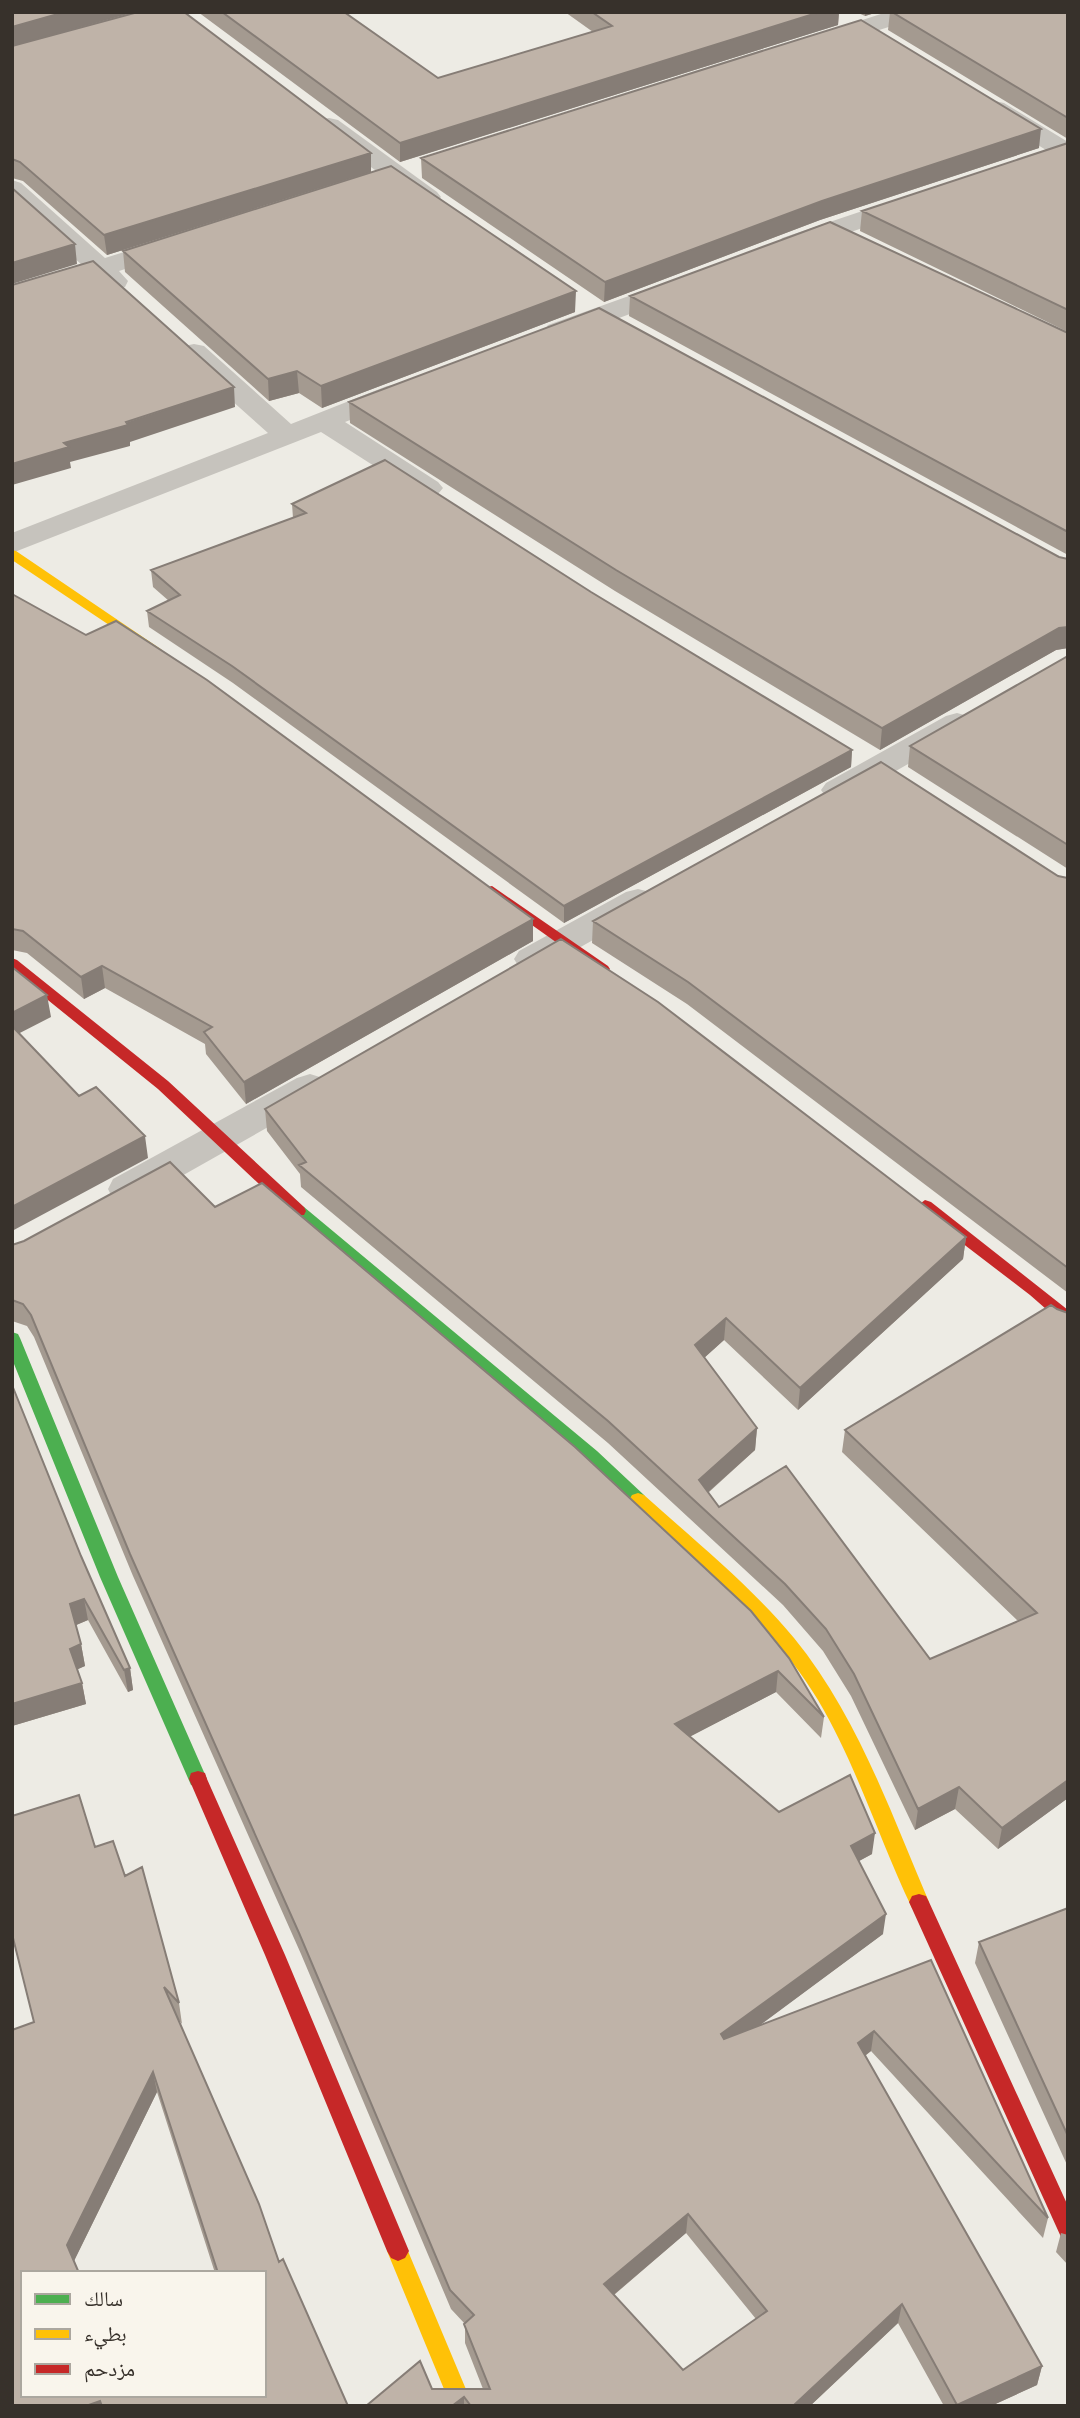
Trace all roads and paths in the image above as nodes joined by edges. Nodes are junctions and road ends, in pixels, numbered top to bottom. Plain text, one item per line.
1 (836, 12) edge
2 (912, 12) edge
3 (862, 28) junction
4 (886, 42) edge
5 (796, 49) edge
6 (970, 93) edge
7 (309, 110) edge
8 (1067, 151) edge
9 (1039, 160) edge
10 (423, 166) edge
11 (383, 179) junction
12 (12, 188) edge
13 (934, 194) edge
14 (453, 214) edge
15 (830, 229) junction
16 (191, 239) edge
17 (867, 248) edge
18 (766, 253) edge
19 (101, 268) junction
20 (702, 277) edge
21 (12, 296) edge
22 (132, 296) edge
23 (578, 299) dead end
24 (601, 315) junction
25 (173, 332) edge
26 (636, 334) edge
27 (537, 339) edge
28 (423, 382) edge
29 (322, 420) junction
30 (286, 434) junction
31 (451, 503) edge
32 (12, 544) edge
33 (12, 554) edge
34 (175, 663) edge
35 (985, 706) edge
36 (845, 746) edge
37 (891, 774) junction
38 (806, 807) edge
39 (477, 879) edge
40 (672, 881) edge
41 (562, 942) junction
42 (12, 963) edge
43 (503, 976) edge
44 (617, 978) edge
45 (337, 1071) edge
46 (219, 1139) junction
47 (915, 1199) edge
48 (97, 1205) edge
49 (1068, 1319) edge
50 (12, 1338) edge
51 (1068, 2230) edge
52 (462, 2406) edge

1 - 3 street
2 - 3 street
3 - 4 street
3 - 5 street
6 - 8 street
7 - 11 street
8 - 9 street
10 - 11 street
11 - 14 street
12 - 19 street
13 - 15 street
15 - 17 street
15 - 18 street
16 - 19 street
19 - 21 street
19 - 22 street
20 - 24 street
23 - 24 street
24 - 26 street
24 - 27 street
25 - 30 street
28 - 29 street
29 - 30 street
29 - 31 street
30 - 32 street
33 - 34 street
35 - 37 street
36 - 37 street
37 - 38 street
39 - 41 street
40 - 41 street
41 - 43 street
41 - 44 street
42 - 46 street
45 - 46 street
46 - 48 street
46 - 51 street
47 - 49 street
50 - 52 street

